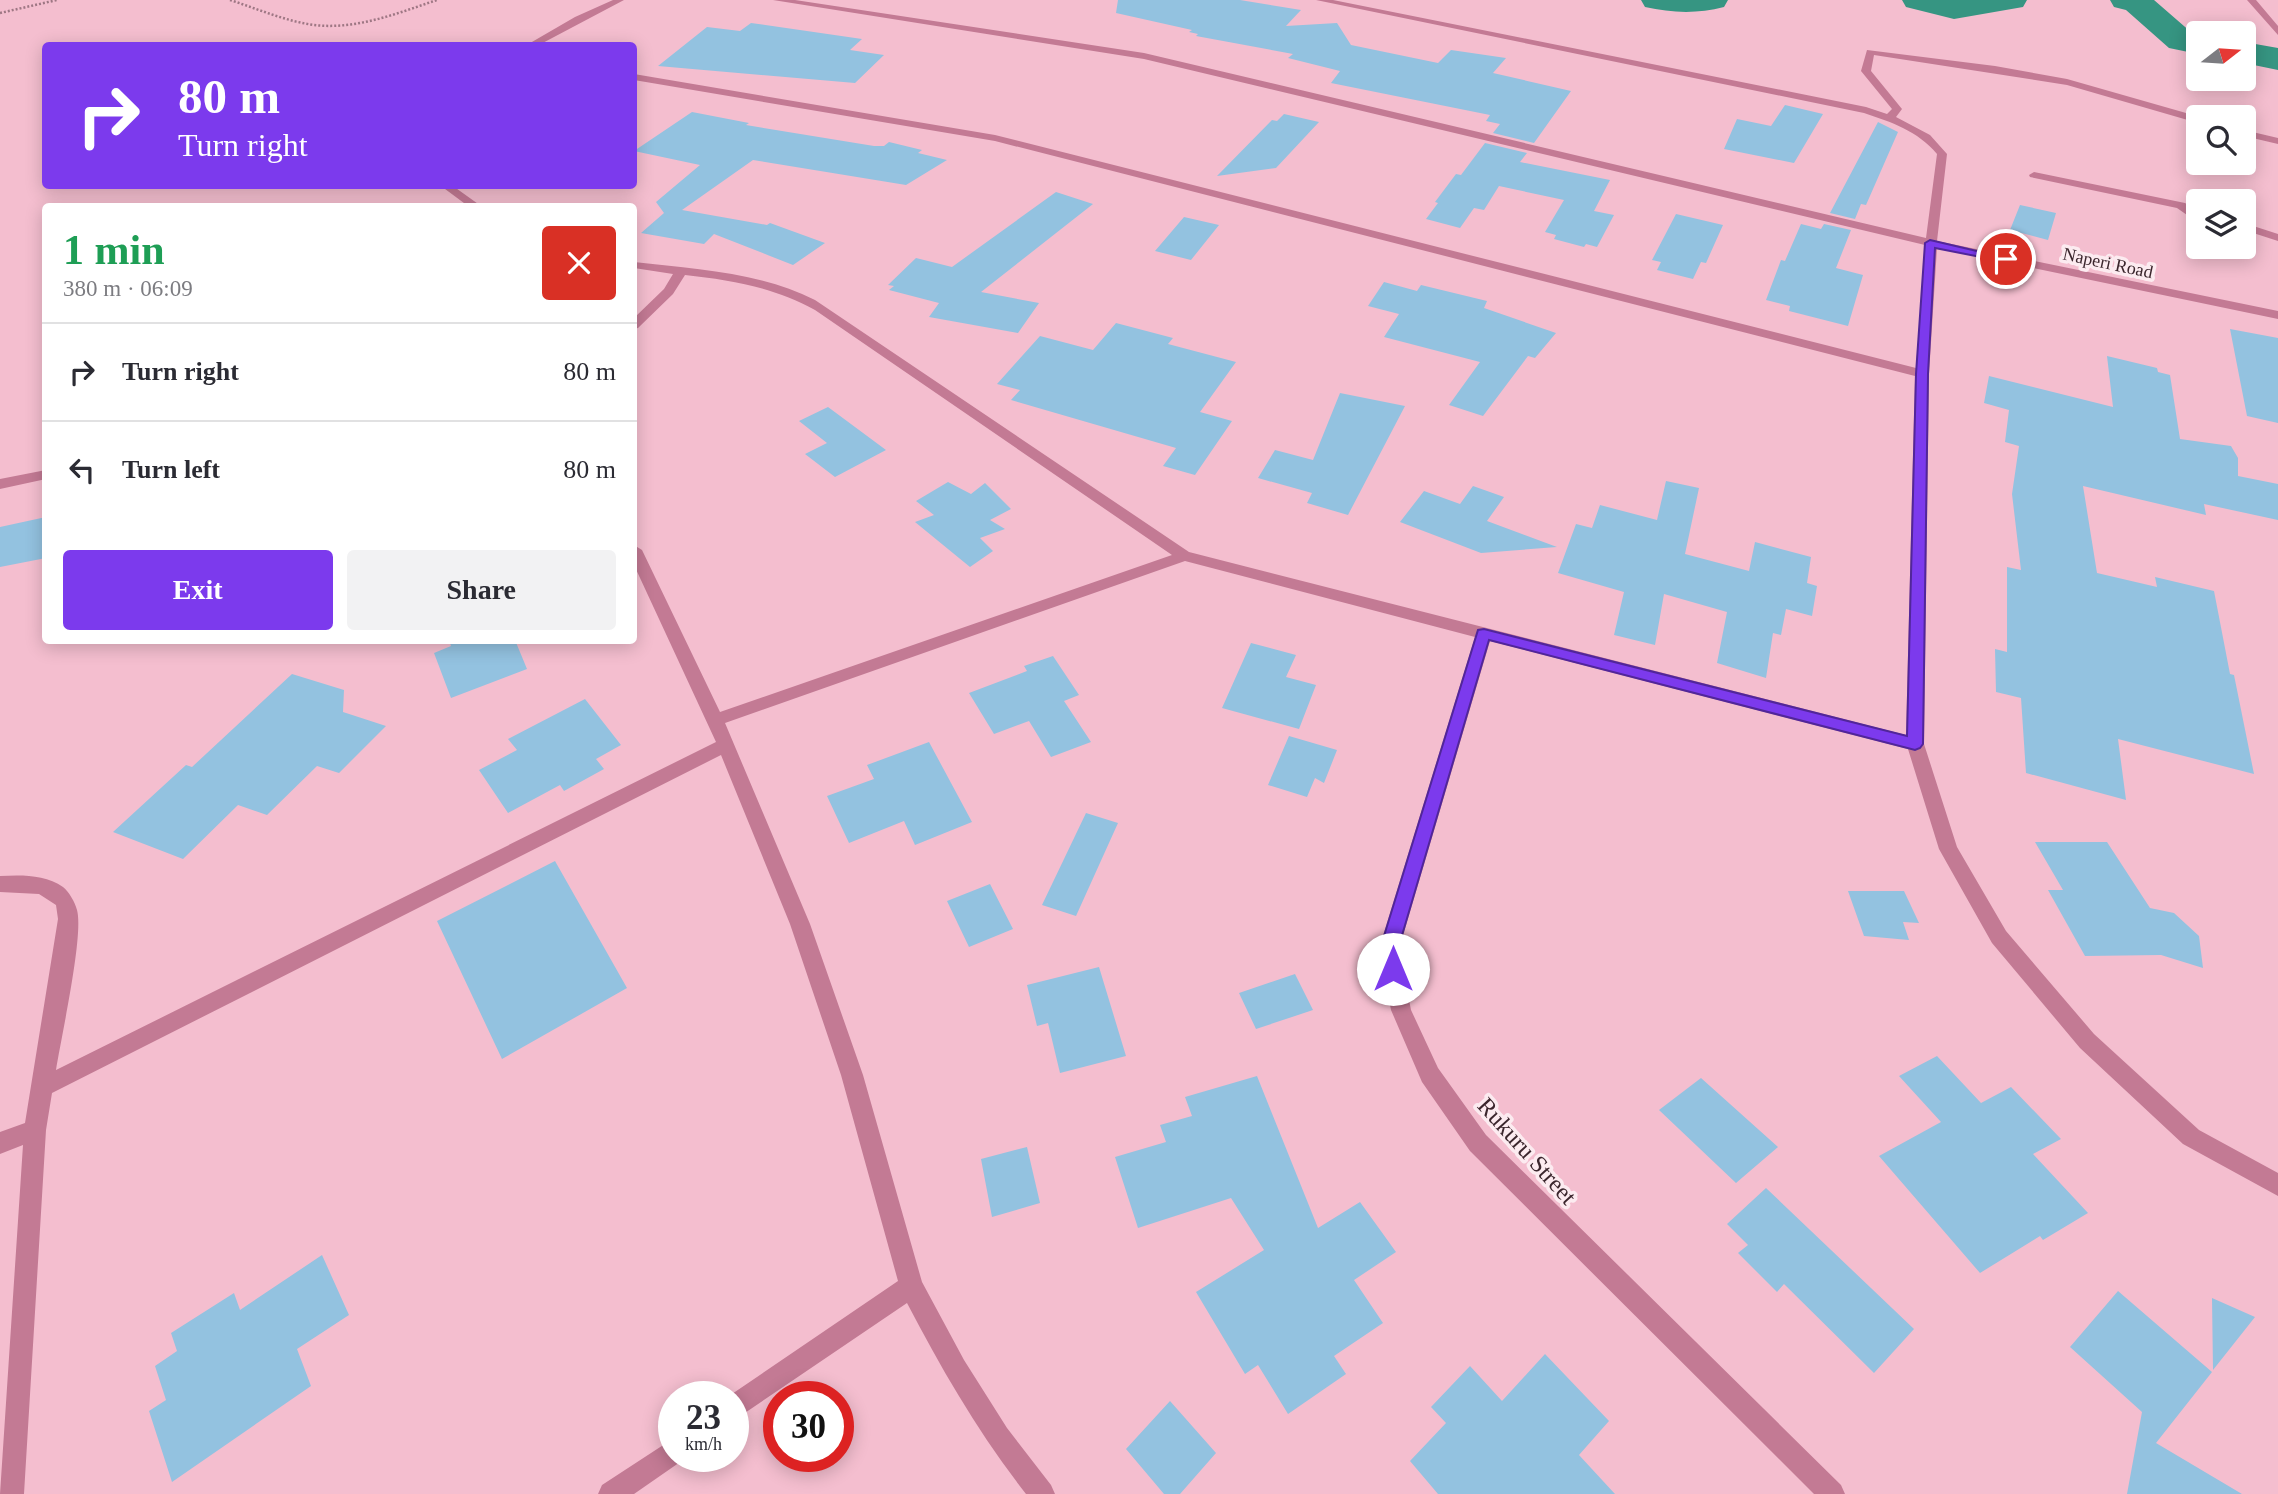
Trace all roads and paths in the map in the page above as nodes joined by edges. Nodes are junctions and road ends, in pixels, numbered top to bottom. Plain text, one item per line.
1 (57, 0) edge
2 (230, 0) edge
3 (437, 0) edge
4 (620, 0) edge
5 (777, 0) edge
6 (1320, 0) edge
7 (2251, 0) edge
8 (0, 13) edge
9 (2278, 32) edge
10 (536, 42) edge
11 (637, 78) edge
12 (1890, 117) junction
13 (2186, 117) edge
14 (2256, 136) edge
15 (2278, 141) edge
16 (2034, 175) dead end
17 (451, 189) edge
18 (471, 203) edge
19 (2186, 209) edge
20 (2256, 230) edge
21 (2278, 238) edge
22 (1930, 243) junction
23 (637, 266) edge
24 (680, 273) junction
25 (2278, 315) edge
26 (637, 322) edge
27 (1922, 374) junction
28 (42, 475) edge
29 (0, 484) edge
30 (637, 556) edge
31 (1184, 556) junction
32 (1484, 634) junction
33 (715, 720) junction
34 (1915, 744) junction
35 (726, 745) junction
36 (0, 884) edge
37 (43, 1087) junction
38 (36, 1130) junction
39 (0, 1143) edge
40 (2278, 1185) edge
41 (911, 1286) junction
42 (749, 1398) edge
43 (658, 1462) edge
44 (11, 1494) edge
45 (611, 1494) edge
46 (1042, 1494) edge
47 (1832, 1494) edge

1 - 8 path
2 - 3 path
4 - 10 street
5 - 22 street, Naperi Road
6 - 12 street
7 - 9 street
11 - 27 street
12 - 13 street
12 - 22 street
14 - 15 street
16 - 19 street
17 - 18 street
20 - 21 street
22 - 25 street, Naperi Road
22 - 27 street
23 - 24 street
24 - 26 street
24 - 31 street
27 - 34 street
28 - 29 street
30 - 33 street
31 - 32 street
31 - 33 street
32 - 34 street
32 - 47 street, Rukuru Street
33 - 35 street
34 - 40 street
35 - 37 street
35 - 41 street
36 - 37 street
37 - 38 street
38 - 39 street
38 - 44 street
41 - 42 street
41 - 46 street
43 - 45 street

